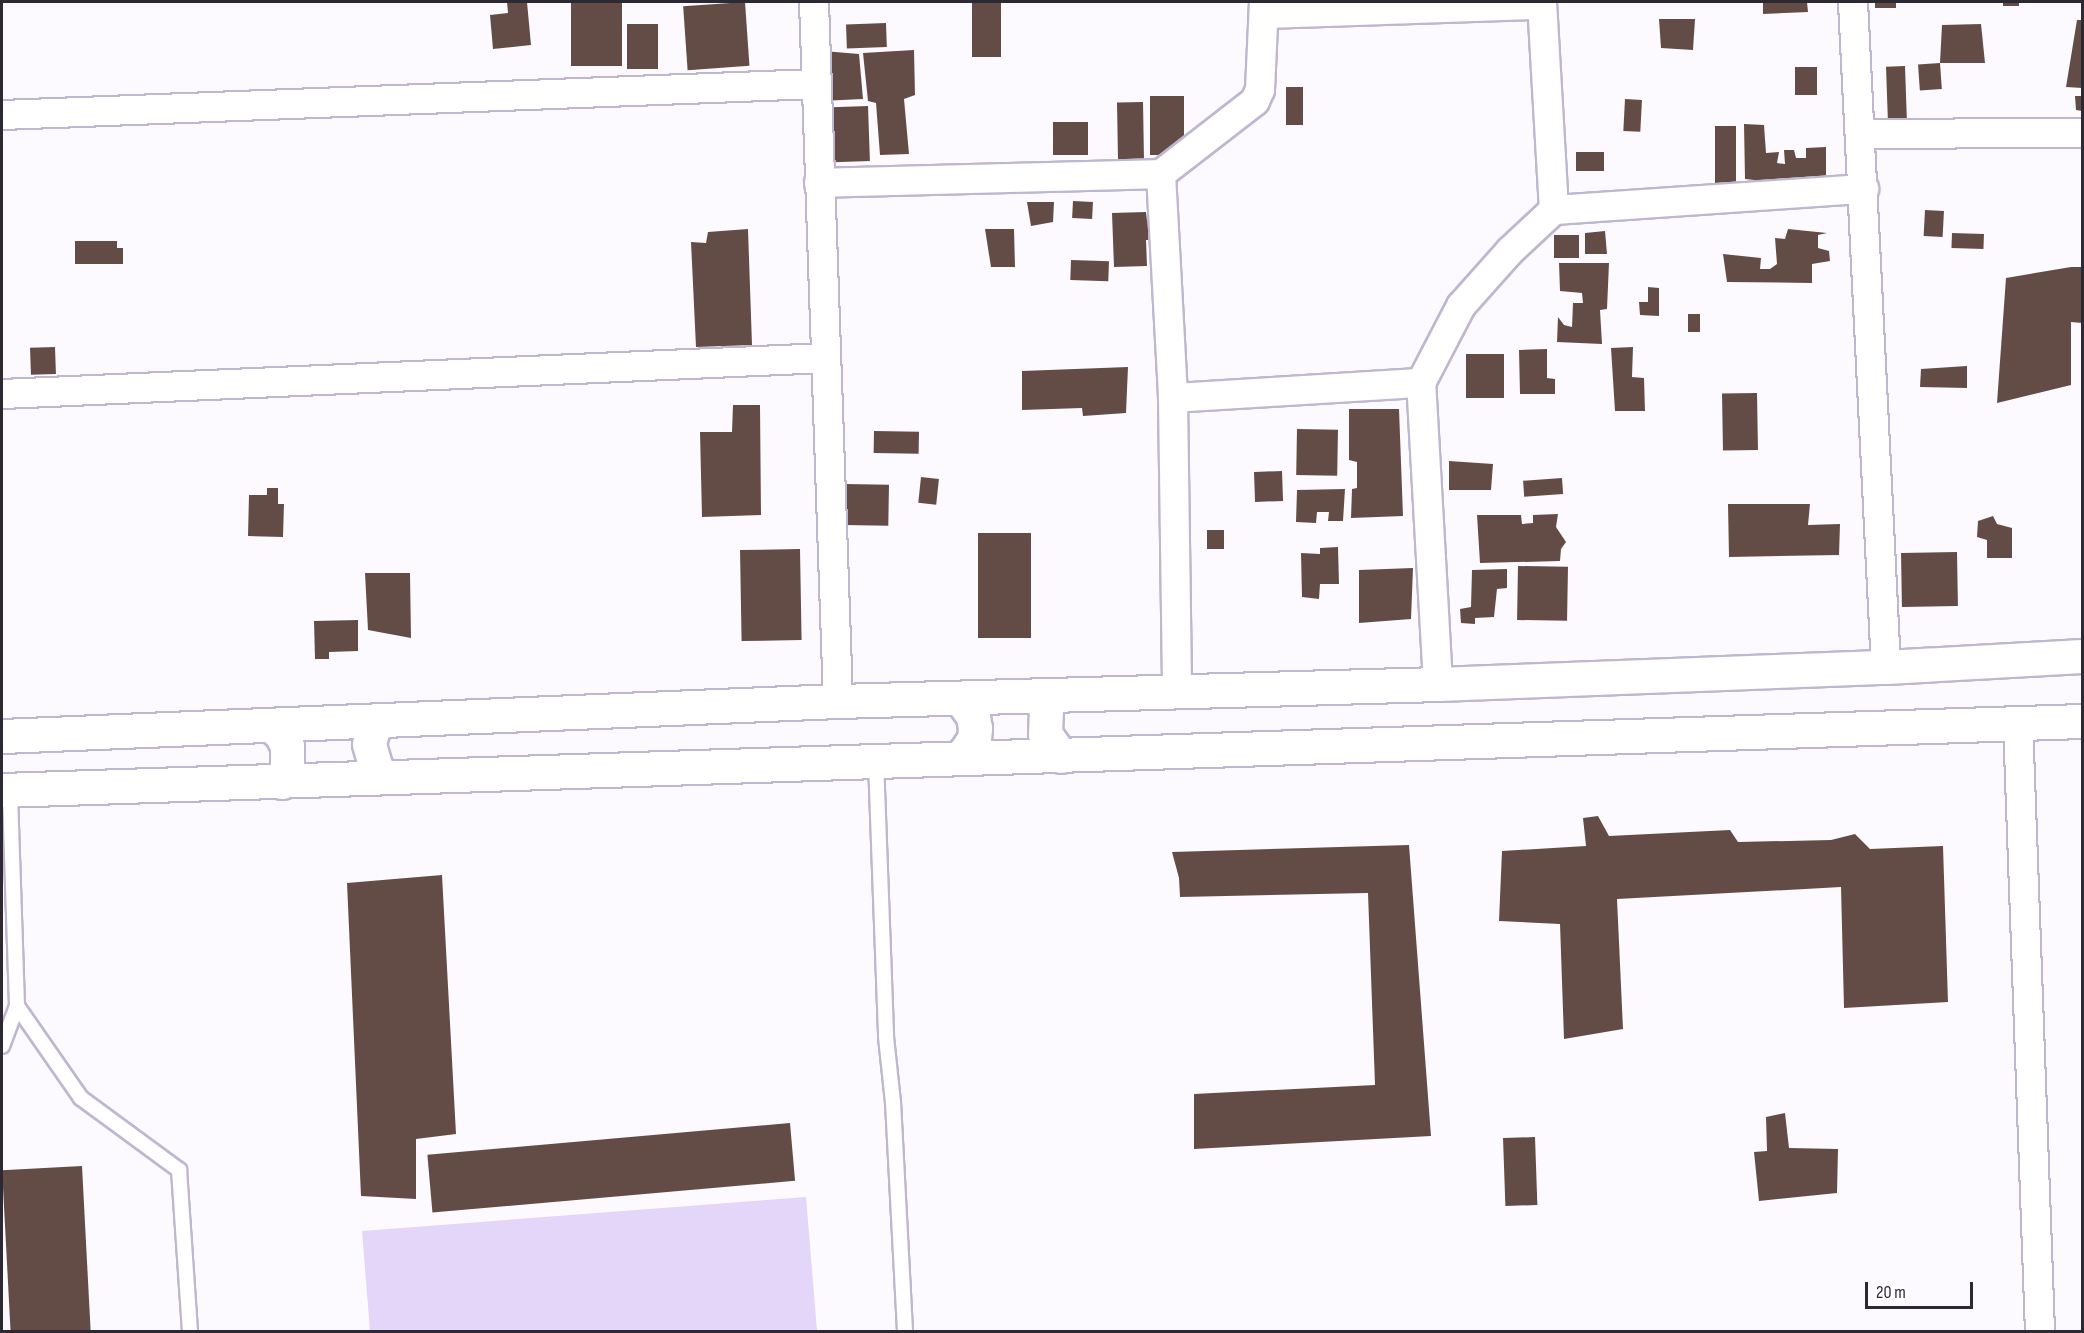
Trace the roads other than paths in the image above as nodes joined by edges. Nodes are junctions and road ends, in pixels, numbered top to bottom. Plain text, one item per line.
1 (814, 2) edge
2 (1853, 2) edge
3 (1542, 3) edge
4 (1265, 8) edge
5 (816, 84) junction
6 (2, 116) edge
7 (2082, 133) edge
8 (1861, 134) junction
9 (1161, 174) junction
10 (819, 183) junction
11 (1864, 189) junction
12 (1554, 210) junction
13 (825, 358) junction
14 (1421, 383) junction
15 (2, 394) edge
16 (1173, 398) junction
17 (2082, 656) edge
18 (1886, 667) junction
19 (1438, 684) junction
20 (1177, 692) junction
21 (1053, 695) junction
22 (960, 698) junction
23 (838, 701) junction
24 (2082, 721) edge
25 (378, 722) junction
26 (2018, 723) junction
27 (272, 726) junction
28 (2, 735) edge
29 (1061, 756) junction
30 (961, 758) junction
31 (876, 761) junction
32 (384, 777) junction
33 (282, 782) junction
34 (6, 790) edge
35 (17, 1006) junction
36 (2, 1046) edge
37 (190, 1332) edge
38 (905, 1332) edge
39 (2040, 1332) edge

1 - 5 street
2 - 8 street
3 - 4 street
3 - 12 street
4 - 9 street
5 - 6 street
5 - 10 street
7 - 8 street
8 - 11 street
9 - 10 street
9 - 16 street
10 - 13 street
11 - 12 street
11 - 18 street
12 - 14 street
13 - 15 street
13 - 23 street
14 - 16 street
14 - 19 street
16 - 20 street
17 - 18 street
18 - 19 street
19 - 20 street
20 - 21 street
21 - 22 street
21 - 29 street
22 - 23 street
22 - 30 street
23 - 25 street
24 - 26 street
25 - 27 street
25 - 32 street
26 - 29 street
26 - 39 street
27 - 28 street
27 - 33 street
29 - 30 street
30 - 31 street
31 - 32 street
31 - 38 lane
32 - 33 street
33 - 34 street
34 - 35 lane
35 - 36 lane
35 - 37 lane

